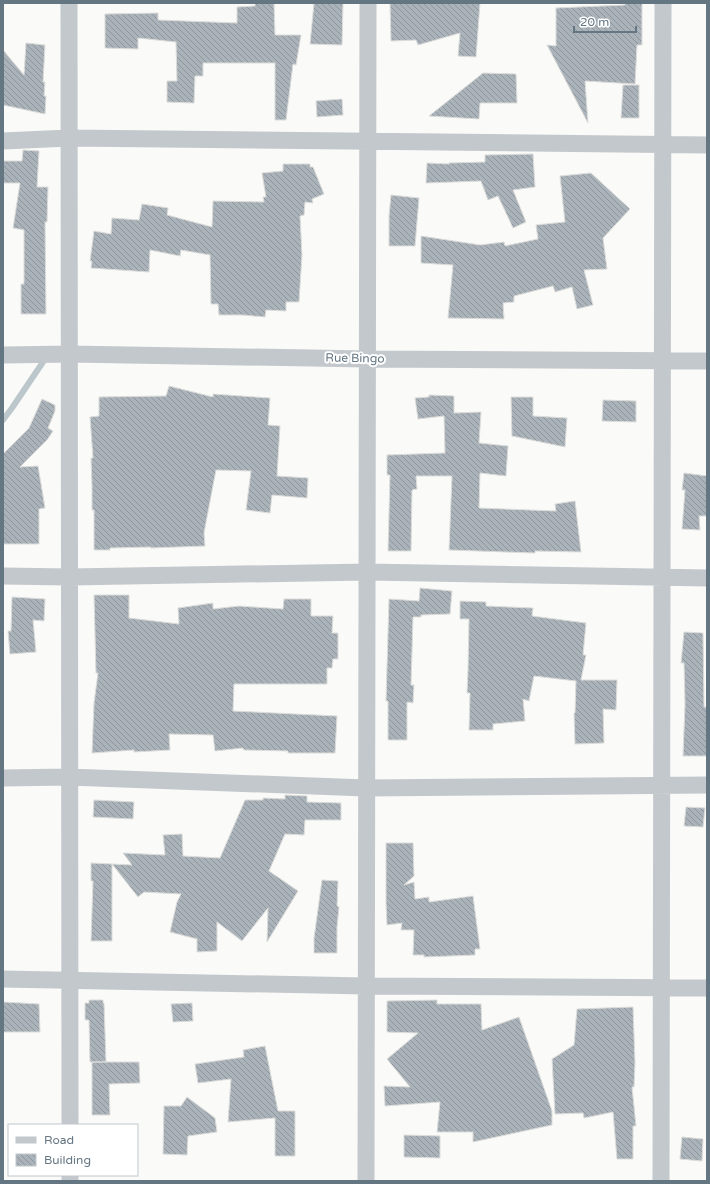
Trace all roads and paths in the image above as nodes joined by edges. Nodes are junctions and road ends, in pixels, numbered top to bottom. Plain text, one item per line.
1 (69, 3) edge
2 (368, 3) edge
3 (663, 3) edge
4 (69, 138) junction
5 (3, 141) edge
6 (367, 141) junction
7 (663, 145) junction
8 (707, 145) edge
9 (70, 354) junction
10 (3, 356) edge
11 (367, 359) junction
12 (662, 361) junction
13 (707, 361) edge
14 (367, 572) junction
15 (3, 576) edge
16 (70, 577) junction
17 (662, 578) junction
18 (707, 578) edge
19 (69, 777) junction
20 (3, 778) edge
21 (661, 785) junction
22 (707, 785) edge
23 (366, 788) junction
24 (3, 979) edge
25 (70, 979) junction
26 (366, 986) junction
27 (661, 987) junction
28 (707, 988) edge
29 (70, 1124) edge
30 (366, 1181) edge
31 (660, 1181) edge

1 - 4 street
2 - 6 street
3 - 7 street
4 - 5 street
4 - 6 street
4 - 9 street
6 - 7 street
6 - 11 street
7 - 8 street
7 - 12 street
9 - 10 street, Rue Bingo
9 - 11 street, Rue Bingo
9 - 16 street
11 - 12 street, Rue Bingo
11 - 14 street
12 - 13 street, Rue Bingo
12 - 17 street
14 - 16 street
14 - 17 street
14 - 23 street
15 - 16 street
16 - 19 street
17 - 18 street
17 - 21 street
19 - 20 street
19 - 23 street
19 - 25 street
21 - 22 street
21 - 23 street
21 - 27 street
23 - 26 street
24 - 25 street
25 - 26 street
25 - 29 street
26 - 27 street
26 - 30 street
27 - 28 street
27 - 31 street

